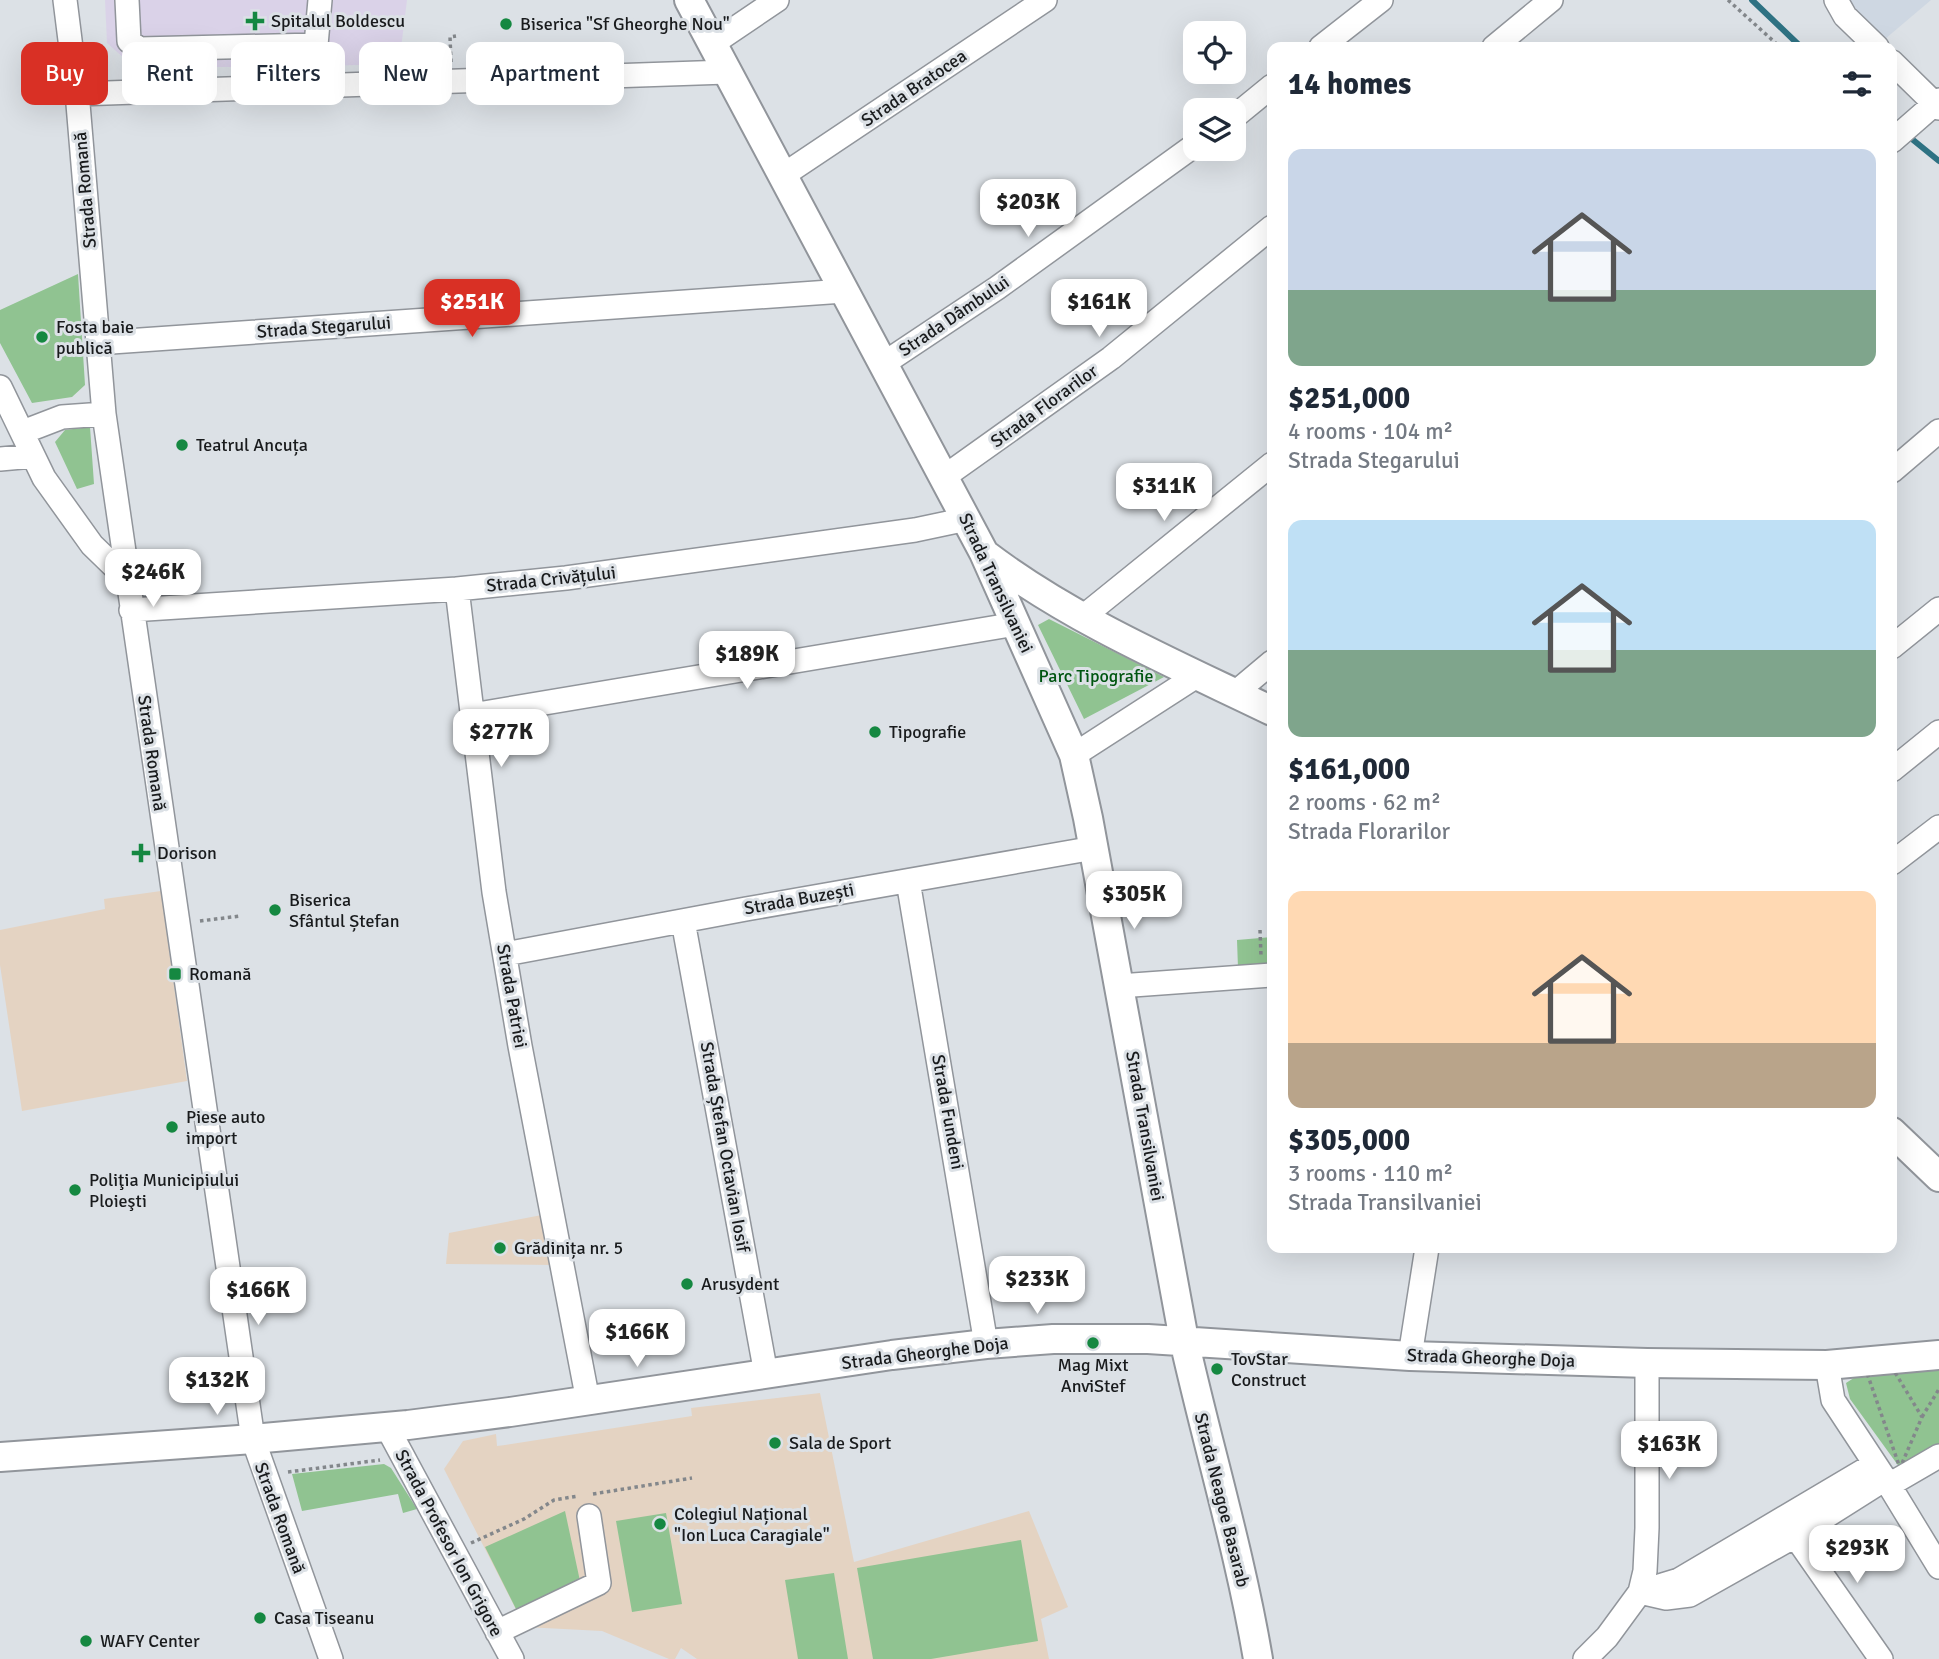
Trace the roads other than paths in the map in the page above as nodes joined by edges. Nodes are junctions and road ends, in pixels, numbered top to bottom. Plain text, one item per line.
1 (65, 0) edge
2 (127, 0) edge
3 (320, 0) edge
4 (689, 0) edge
5 (776, 0) edge
6 (1045, 0) edge
7 (1381, 0) edge
8 (1551, 0) edge
9 (1836, 0) edge
10 (70, 42) edge
11 (316, 42) edge
12 (1327, 42) edge
13 (1500, 42) edge
14 (1872, 42) edge
15 (712, 44) junction
16 (231, 47) edge
17 (1897, 67) edge
18 (727, 72) junction
19 (345, 85) edge
20 (231, 89) edge
21 (1267, 90) edge
22 (108, 93) edge
23 (78, 105) edge
24 (1246, 107) edge
25 (1933, 107) edge
26 (1897, 137) edge
27 (1183, 154) edge
28 (782, 176) junction
29 (1267, 231) edge
30 (844, 290) junction
31 (97, 343) junction
32 (883, 364) junction
33 (0, 387) edge
34 (104, 414) junction
35 (1939, 431) edge
36 (23, 432) junction
37 (33, 456) junction
38 (0, 459) edge
39 (1897, 467) edge
40 (1267, 468) edge
41 (944, 477) junction
42 (967, 519) junction
43 (984, 553) junction
44 (126, 578) junction
45 (457, 589) junction
46 (1939, 609) edge
47 (131, 610) junction
48 (1084, 616) junction
49 (1016, 624) junction
50 (1897, 643) edge
51 (1267, 666) edge
52 (1198, 675) junction
53 (1235, 694) junction
54 (1267, 709) edge
55 (472, 715) junction
56 (1939, 732) edge
57 (1074, 755) junction
58 (1897, 766) edge
59 (1939, 827) edge
60 (1094, 848) junction
61 (1897, 859) edge
62 (908, 881) junction
63 (684, 921) junction
64 (505, 954) junction
65 (1267, 975) edge
66 (1119, 986) junction
67 (1897, 1137) edge
68 (1939, 1177) edge
69 (1426, 1253) edge
70 (1184, 1340) junction
71 (986, 1344) junction
72 (1939, 1355) edge
73 (1410, 1356) junction
74 (1647, 1363) junction
75 (1827, 1365) junction
76 (766, 1374) junction
77 (588, 1401) junction
78 (387, 1427) junction
79 (253, 1439) junction
80 (1939, 1456) edge
81 (0, 1457) edge
82 (1883, 1476) junction
83 (587, 1502) road end
84 (1796, 1536) junction
85 (1939, 1567) edge
86 (1640, 1592) junction
87 (497, 1632) junction
88 (331, 1659) edge
89 (512, 1659) edge
90 (1258, 1659) edge
91 (1585, 1659) edge
92 (1881, 1659) edge

1 - 10 street, Strada Romană
2 - 16 street
3 - 11 street
4 - 15 main road, Strada Transilvaniei
5 - 15 street
6 - 28 street, Strada Bratocea
7 - 12 street
8 - 13 street
9 - 14 street
15 - 18 main road, Strada Transilvaniei
17 - 25 street
18 - 19 street
18 - 28 main road, Strada Transilvaniei
20 - 22 street
21 - 24 street
23 - 31 street, Strada Romană
25 - 26 street
27 - 32 street, Strada Dâmbului
28 - 30 main road, Strada Transilvaniei
29 - 41 street, Strada Florarilor
30 - 31 street, Strada Stegarului
30 - 32 main road, Strada Transilvaniei
31 - 34 street, Strada Romană
32 - 41 main road, Strada Transilvaniei
33 - 36 street
34 - 36 street
34 - 44 street, Strada Romană
35 - 39 street
36 - 37 street
37 - 38 street
37 - 44 street
40 - 48 street
41 - 42 main road, Strada Transilvaniei
42 - 43 main road, Strada Transilvaniei
42 - 45 street, Strada Crivățului
43 - 48 main road
43 - 49 main road, Strada Transilvaniei
44 - 47 street, Strada Romană
45 - 47 street, Strada Crivățului
45 - 55 street, Strada Patriei
46 - 50 street
47 - 79 street, Strada Romană
48 - 52 main road
49 - 55 street
49 - 57 main road, Strada Transilvaniei
51 - 53 street
52 - 53 main road
52 - 57 street
53 - 54 main road
55 - 64 street, Strada Patriei
56 - 58 street
57 - 60 main road, Strada Transilvaniei
59 - 61 street
60 - 62 street, Strada Buzești
60 - 66 main road, Strada Transilvaniei
62 - 63 street, Strada Buzești
62 - 71 street, Strada Fundeni
63 - 64 street, Strada Buzești
63 - 76 street, Strada Ștefan Octavian Iosif
64 - 77 street, Strada Patriei
65 - 66 street
66 - 70 main road, Strada Transilvaniei
67 - 68 main road
69 - 73 street
70 - 71 main road, Strada Gheorghe Doja
70 - 73 main road, Strada Gheorghe Doja
70 - 90 main road, Strada Neagoe Basarab
71 - 76 main road, Strada Gheorghe Doja
72 - 75 main road, Strada Gheorghe Doja
73 - 74 main road, Strada Gheorghe Doja
74 - 75 main road, Strada Gheorghe Doja
74 - 86 street
75 - 82 street
76 - 77 main road, Strada Gheorghe Doja
77 - 78 main road, Strada Gheorghe Doja
78 - 79 main road, Strada Gheorghe Doja
78 - 87 street, Strada Profesor Ion Grigore
79 - 81 main road, Strada Gheorghe Doja
79 - 88 street, Strada Romană
80 - 82 street
82 - 84 street
82 - 85 street
82 - 86 street
83 - 87 street
84 - 86 street
84 - 92 street
86 - 91 street
87 - 89 street, Strada Profesor Ion Grigore

